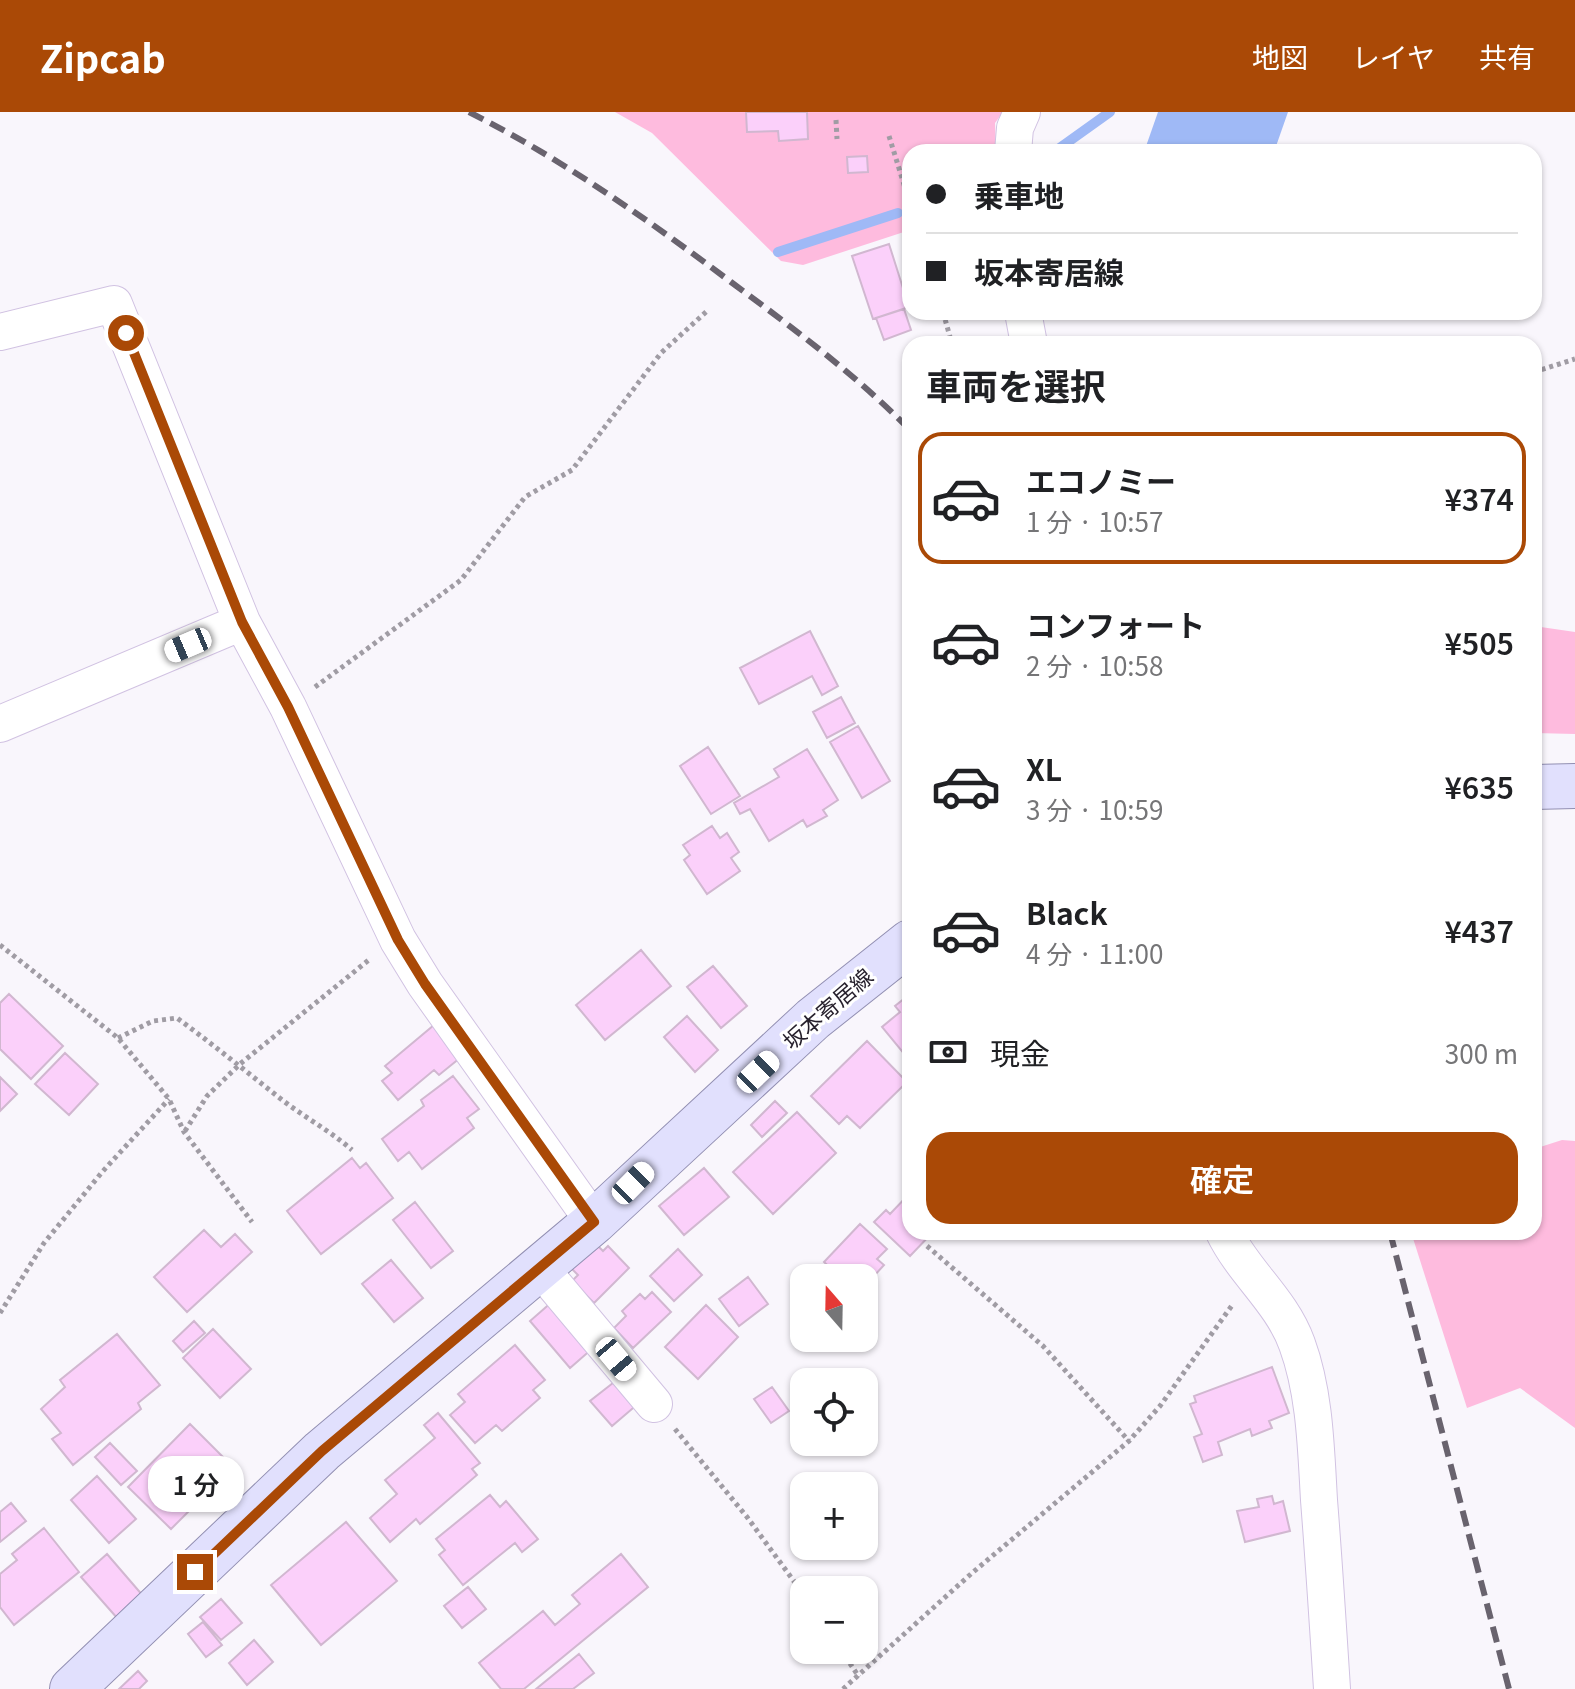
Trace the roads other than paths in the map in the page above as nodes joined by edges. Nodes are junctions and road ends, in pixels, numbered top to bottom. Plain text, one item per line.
1 (1022, 112) edge
2 (1014, 144) edge
3 (0, 331) edge
4 (242, 622) junction
5 (0, 724) edge
6 (1575, 786) edge
7 (1542, 787) edge
8 (902, 948) edge
9 (594, 1222) junction
10 (1229, 1240) edge
11 (540, 1268) junction
12 (654, 1404) road end
13 (1328, 1629) junction
14 (72, 1689) edge
15 (1332, 1689) edge
16 (1354, 1689) edge

1 - 2 street
3 - 4 street
4 - 5 street
4 - 9 street
6 - 7 main road
8 - 9 main road, 坂本寄居線
9 - 11 main road, 坂本寄居線
10 - 13 street
11 - 12 street
11 - 14 main road, 坂本寄居線
13 - 15 street
13 - 16 street

